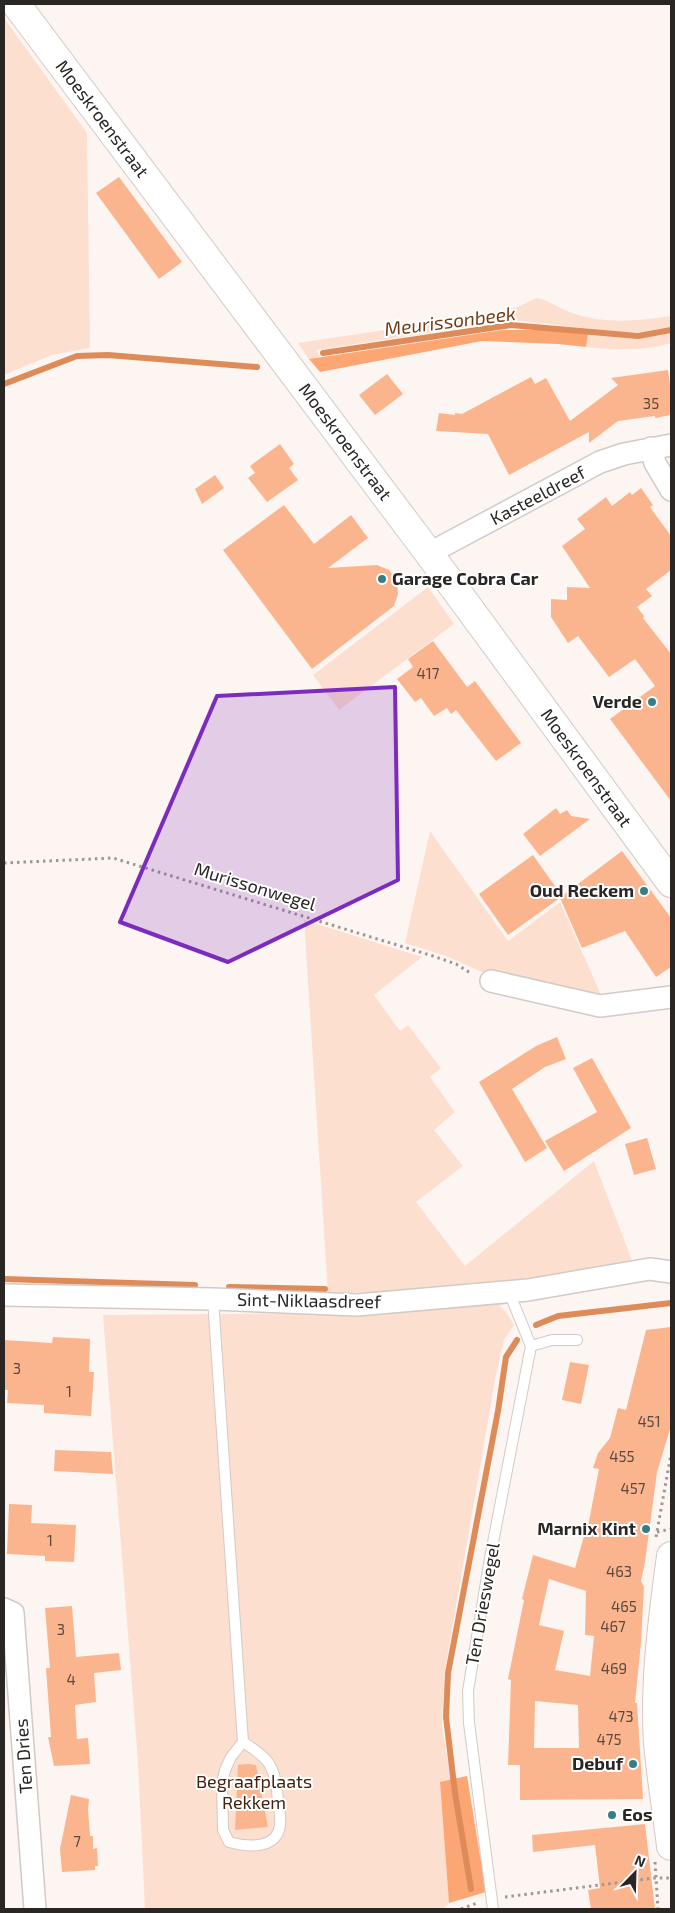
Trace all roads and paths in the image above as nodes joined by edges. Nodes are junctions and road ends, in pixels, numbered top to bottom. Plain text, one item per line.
1 (16, 4) edge
2 (661, 446) edge
3 (671, 490) edge
4 (430, 555) junction
5 (4, 864) edge
6 (671, 884) edge
7 (491, 981) joint
8 (671, 997) edge
9 (671, 1272) edge
10 (509, 1292) junction
11 (4, 1294) edge
12 (214, 1299) junction
13 (577, 1340) dead end
14 (531, 1346) junction
15 (671, 1454) edge
16 (671, 1529) edge
17 (671, 1556) edge
18 (4, 1608) edge
19 (243, 1742) junction
20 (663, 1851) edge
21 (655, 1878) junction
22 (671, 1878) edge
23 (492, 1898) junction
24 (35, 1909) edge
25 (493, 1909) edge
26 (658, 1909) edge

1 - 4 main road, Moeskroenstraat
2 - 3 street, Kasteeldreef
2 - 4 street, Kasteeldreef
4 - 6 main road, Moeskroenstraat
5 - 7 path, Murissonwegel
7 - 8 street
9 - 10 street, Sint-Niklaasdreef
10 - 12 street, Sint-Niklaasdreef
10 - 14 lane
11 - 12 street, Sint-Niklaasdreef
12 - 19 lane
13 - 14 lane
14 - 23 lane, Ten Drieswegel
15 - 16 path
17 - 20 main road
18 - 24 street, Ten Dries
19 - 19 lane
20 - 21 path
21 - 22 path
21 - 23 path
21 - 26 path
23 - 25 lane, Ten Drieswegel

